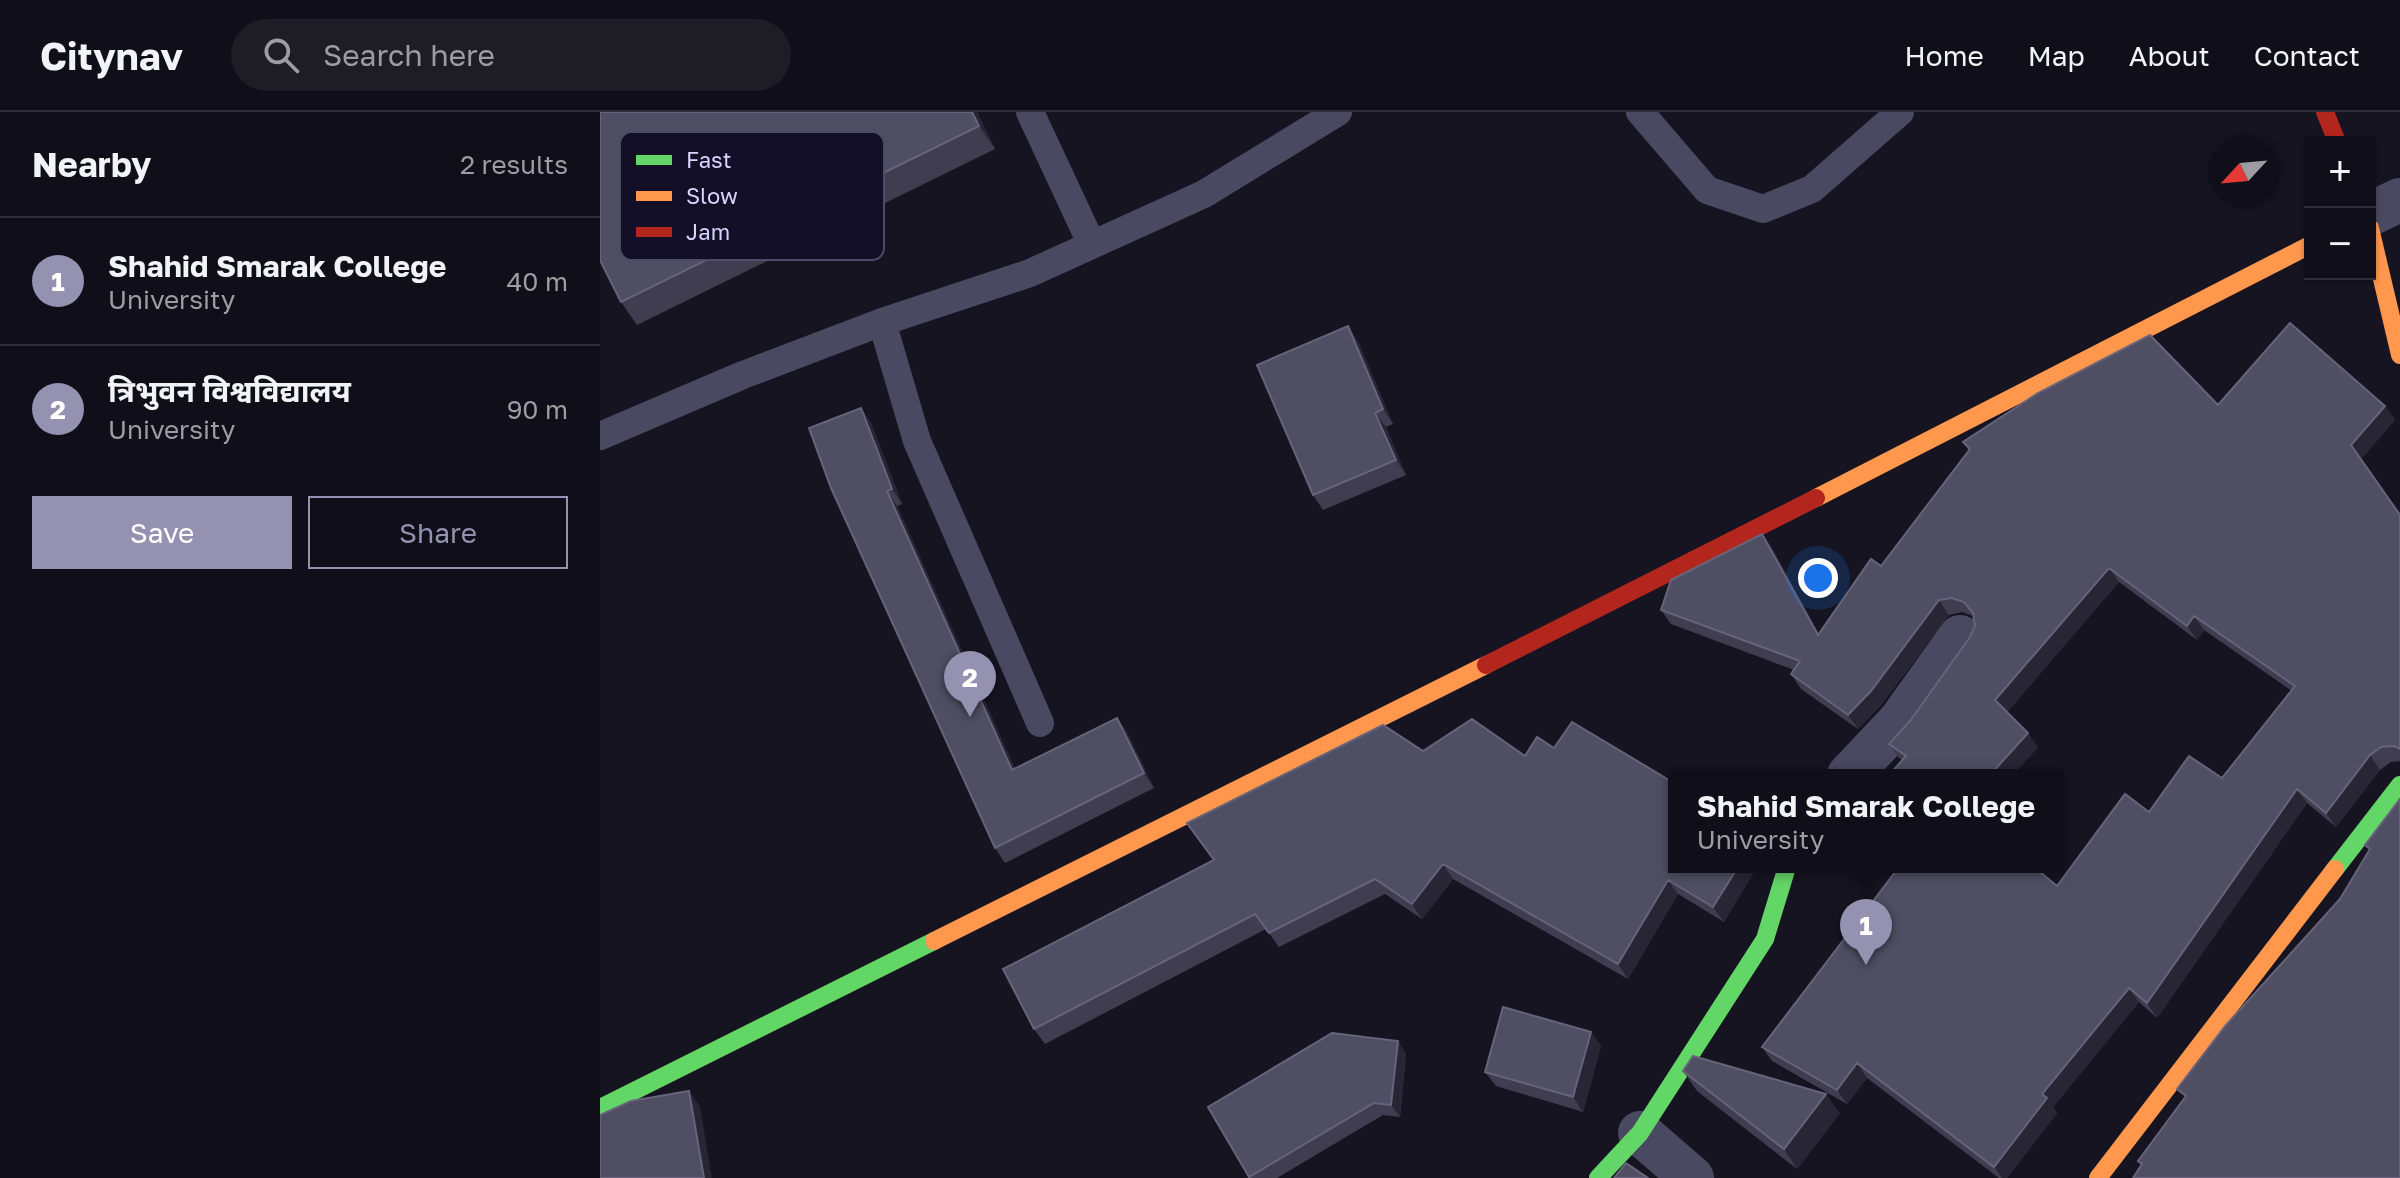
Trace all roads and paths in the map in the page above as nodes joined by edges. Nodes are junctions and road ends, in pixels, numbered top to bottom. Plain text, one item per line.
1 (1030, 112) edge
2 (1338, 112) edge
3 (1640, 112) edge
4 (1900, 112) edge
5 (2325, 112) edge
6 (2335, 136) edge
7 (2400, 200) edge
8 (2376, 211) edge
9 (1092, 245) junction
10 (2304, 248) edge
11 (2376, 253) edge
12 (882, 322) junction
13 (2400, 355) edge
14 (600, 436) edge
15 (1960, 637) dead end
16 (1040, 723) dead end
17 (1855, 769) edge
18 (2400, 785) edge
19 (1785, 873) edge
20 (600, 1108) edge
21 (1640, 1133) junction
22 (1598, 1178) edge
23 (1692, 1178) edge
24 (2098, 1178) edge

1 - 9 lane
2 - 9 lane
3 - 4 lane
5 - 6 street
7 - 8 street
9 - 12 lane
10 - 20 street
11 - 13 street
12 - 14 lane
12 - 16 lane
15 - 17 street
18 - 24 street
19 - 21 street
21 - 22 street
21 - 23 street

